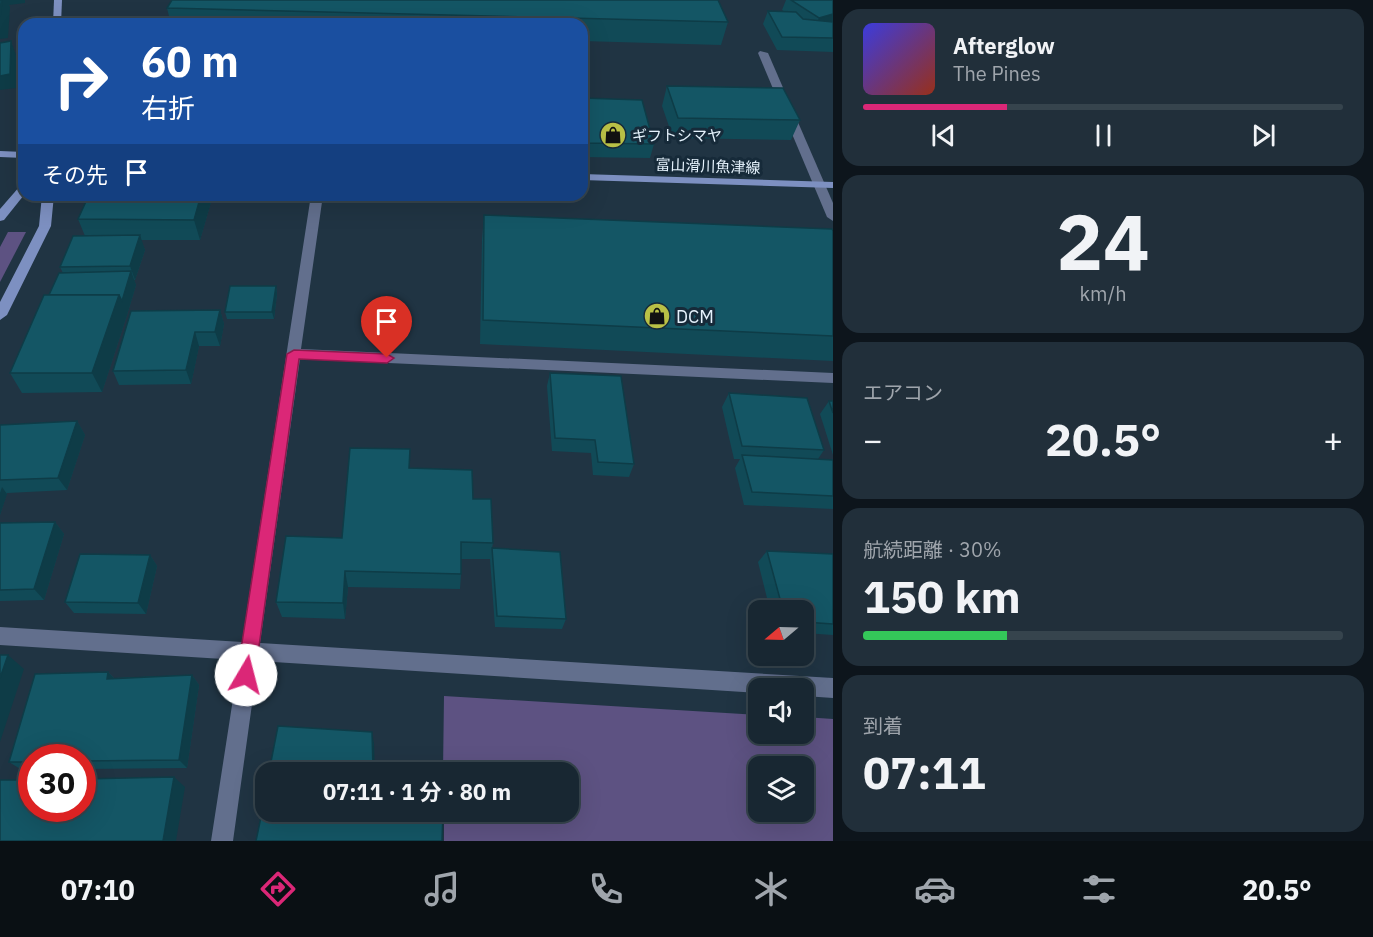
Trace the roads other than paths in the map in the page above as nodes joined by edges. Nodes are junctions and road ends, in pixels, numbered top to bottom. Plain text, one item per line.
1 (58, 0) edge
2 (57, 18) edge
3 (763, 53) dead end
4 (0, 154) edge
5 (18, 155) edge
6 (588, 177) edge
7 (819, 185) junction
8 (833, 185) edge
9 (18, 196) edge
10 (47, 201) edge
11 (316, 201) edge
12 (833, 217) edge
13 (0, 218) edge
14 (0, 315) edge
15 (294, 354) junction
16 (833, 378) edge
17 (0, 636) edge
18 (250, 652) junction
19 (833, 688) edge
20 (222, 841) edge

1 - 2 main road
3 - 7 street
4 - 5 main road
6 - 7 main road, 富山滑川魚津線
7 - 8 main road, 富山滑川魚津線
7 - 12 street
9 - 13 main road
10 - 14 main road
11 - 15 street
15 - 16 street
15 - 18 street
17 - 18 street
18 - 19 street
18 - 20 street

